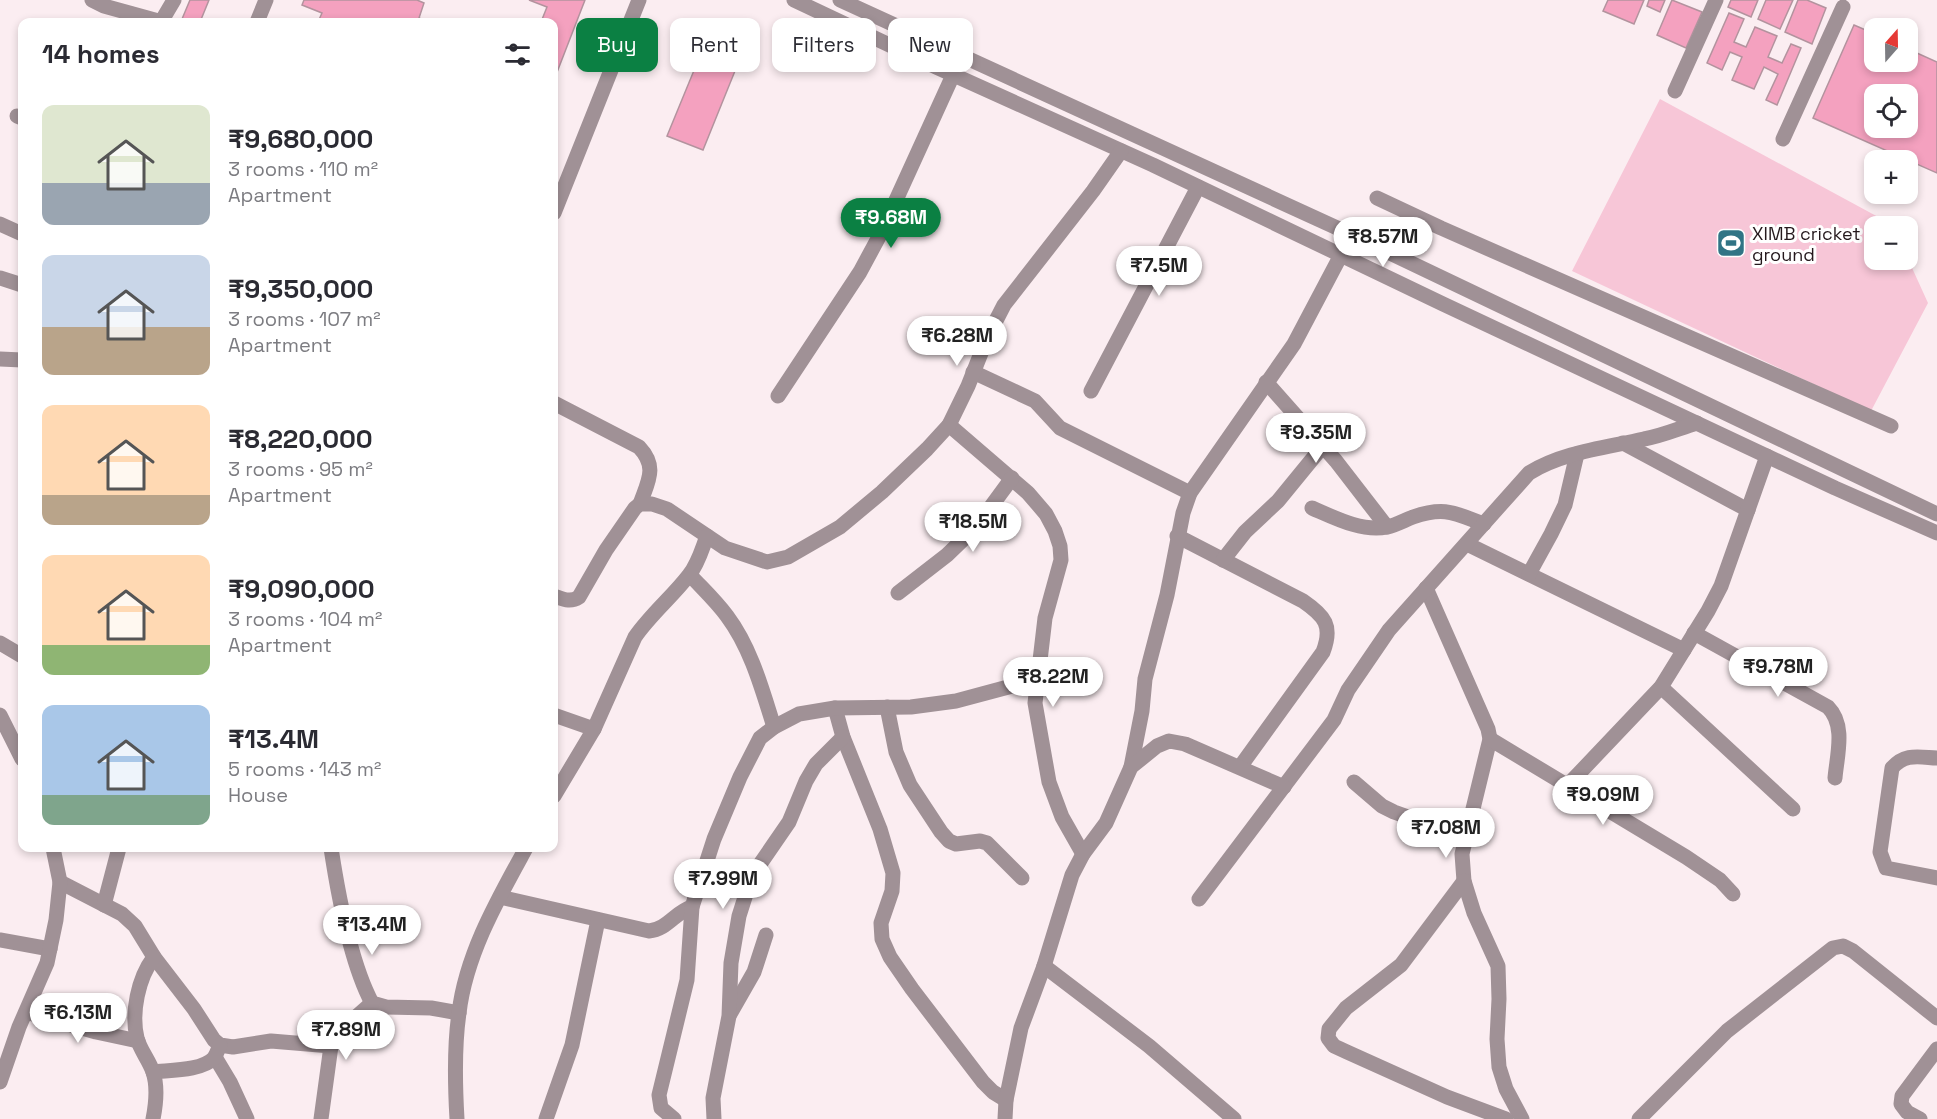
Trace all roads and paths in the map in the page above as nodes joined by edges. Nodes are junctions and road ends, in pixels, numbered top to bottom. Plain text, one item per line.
1 (92, 0) edge
2 (174, 0) edge
3 (266, 0) edge
4 (639, 0) edge
5 (794, 0) edge
6 (840, 0) edge
7 (1716, 0) edge
8 (827, 7) edge
9 (1843, 7) dead end
10 (148, 18) edge
11 (164, 18) edge
12 (259, 18) edge
13 (953, 75) junction
14 (1675, 91) dead end
15 (1783, 139) dead end
16 (1121, 151) junction
17 (1198, 187) junction
18 (1377, 198) dead end
19 (558, 203) edge
20 (0, 224) edge
21 (18, 232) edge
22 (1341, 255) junction
23 (0, 278) edge
24 (18, 284) edge
25 (0, 359) edge
26 (18, 360) edge
27 (973, 372) junction
28 (1266, 382) junction
29 (1091, 392) dead end
30 (778, 396) dead end
31 (558, 405) edge
32 (1697, 423) junction
33 (949, 425) junction
34 (1891, 426) dead end
35 (1623, 443) junction
36 (1323, 446) junction
37 (1577, 454) junction
38 (1767, 456) junction
39 (1012, 478) junction
40 (1190, 493) junction
41 (640, 504) junction
42 (1312, 508) dead end
43 (1748, 510) junction
44 (1937, 514) edge
45 (1484, 524) junction
46 (1387, 527) junction
47 (1937, 533) edge
48 (707, 536) junction
49 (1177, 536) junction
50 (1467, 544) junction
51 (1223, 560) junction
52 (1529, 574) junction
53 (690, 575) junction
54 (1426, 588) junction
55 (898, 593) dead end
56 (558, 597) edge
57 (1694, 633) junction
58 (0, 643) edge
59 (1684, 650) junction
60 (18, 654) edge
61 (1038, 679) junction
62 (1661, 687) junction
63 (887, 707) junction
64 (835, 708) junction
65 (558, 716) edge
66 (2, 721) edge
67 (774, 727) junction
68 (594, 729) junction
69 (843, 737) junction
70 (1490, 739) junction
71 (18, 751) edge
72 (1937, 758) edge
73 (1131, 767) junction
74 (1240, 767) junction
75 (1835, 778) dead end
76 (1354, 782) dead end
77 (1284, 786) junction
78 (1567, 786) junction
79 (558, 789) edge
80 (1793, 809) dead end
81 (1464, 837) junction
82 (54, 852) edge
83 (118, 852) edge
84 (332, 852) edge
85 (524, 852) edge
86 (1083, 854) junction
87 (1022, 878) dead end
88 (1937, 878) edge
89 (1464, 881) junction
90 (60, 882) junction
91 (1733, 894) dead end
92 (500, 897) junction
93 (1199, 899) dead end
94 (104, 905) junction
95 (692, 907) junction
96 (598, 920) junction
97 (766, 935) dead end
98 (0, 940) edge
99 (50, 949) junction
100 (154, 957) junction
101 (1044, 966) junction
102 (372, 1003) junction
103 (26, 1012) junction
104 (459, 1013) junction
105 (729, 1016) junction
106 (1937, 1018) edge
107 (138, 1041) junction
108 (331, 1046) junction
109 (1937, 1049) edge
110 (218, 1051) junction
111 (153, 1072) junction
112 (0, 1082) edge
113 (1006, 1100) junction
114 (1486, 1116) edge
115 (153, 1119) edge
116 (247, 1119) edge
117 (321, 1119) edge
118 (457, 1119) edge
119 (546, 1119) edge
120 (674, 1119) edge
121 (714, 1119) edge
122 (1005, 1119) edge
123 (1234, 1119) edge
124 (1506, 1119) edge
125 (1522, 1119) edge
126 (1639, 1119) edge
127 (1920, 1119) edge

1 - 10 street
2 - 11 street
3 - 12 street
4 - 19 street
5 - 8 street
6 - 44 street
7 - 14 street
8 - 13 street
9 - 15 street
13 - 16 street
13 - 30 street
16 - 17 street
16 - 27 street
17 - 22 street
17 - 29 street
18 - 34 street
20 - 21 street
22 - 28 street
22 - 32 street
23 - 24 street
25 - 26 street
27 - 33 street
27 - 40 street
28 - 36 street
28 - 40 street
31 - 41 street
32 - 35 street
32 - 38 street
33 - 39 street
33 - 48 street
35 - 37 street
35 - 43 street
36 - 46 street
36 - 51 street
37 - 45 street
37 - 52 street
38 - 43 street
38 - 47 street
39 - 55 street
39 - 61 street
40 - 49 street
41 - 48 street
41 - 56 street
42 - 46 street
43 - 57 street
45 - 46 street
45 - 50 street
48 - 53 street
49 - 51 street
49 - 73 street
50 - 52 street
50 - 54 street
51 - 74 street
52 - 59 street
53 - 67 street
53 - 68 street
54 - 70 street
54 - 77 street
57 - 59 street
57 - 75 street
58 - 60 street
59 - 62 street
61 - 63 street
61 - 86 street
62 - 78 street
62 - 80 street
63 - 64 street
63 - 87 street
64 - 67 street
64 - 69 street
65 - 68 street
66 - 71 street
67 - 95 street
68 - 79 street
69 - 105 street
69 - 113 street
70 - 78 street
70 - 81 street
72 - 88 street
73 - 74 street
73 - 86 street
74 - 77 street
76 - 81 street
77 - 93 street
78 - 91 street
81 - 89 street
82 - 90 street
83 - 94 street
84 - 102 street
85 - 92 street
86 - 101 street
89 - 114 street
89 - 125 street
90 - 94 street
90 - 99 street
92 - 96 street
92 - 104 street
94 - 100 street
95 - 96 street
95 - 120 street
96 - 119 street
97 - 105 street
98 - 99 street
99 - 103 street
100 - 107 street
100 - 110 street
101 - 113 street
101 - 123 street
102 - 104 street
102 - 108 street
103 - 107 street
103 - 112 street
104 - 118 street
105 - 121 street
106 - 126 street
107 - 111 street
108 - 110 street
108 - 117 street
109 - 127 street
110 - 111 street
110 - 116 street
111 - 115 street
113 - 122 street
114 - 124 street

